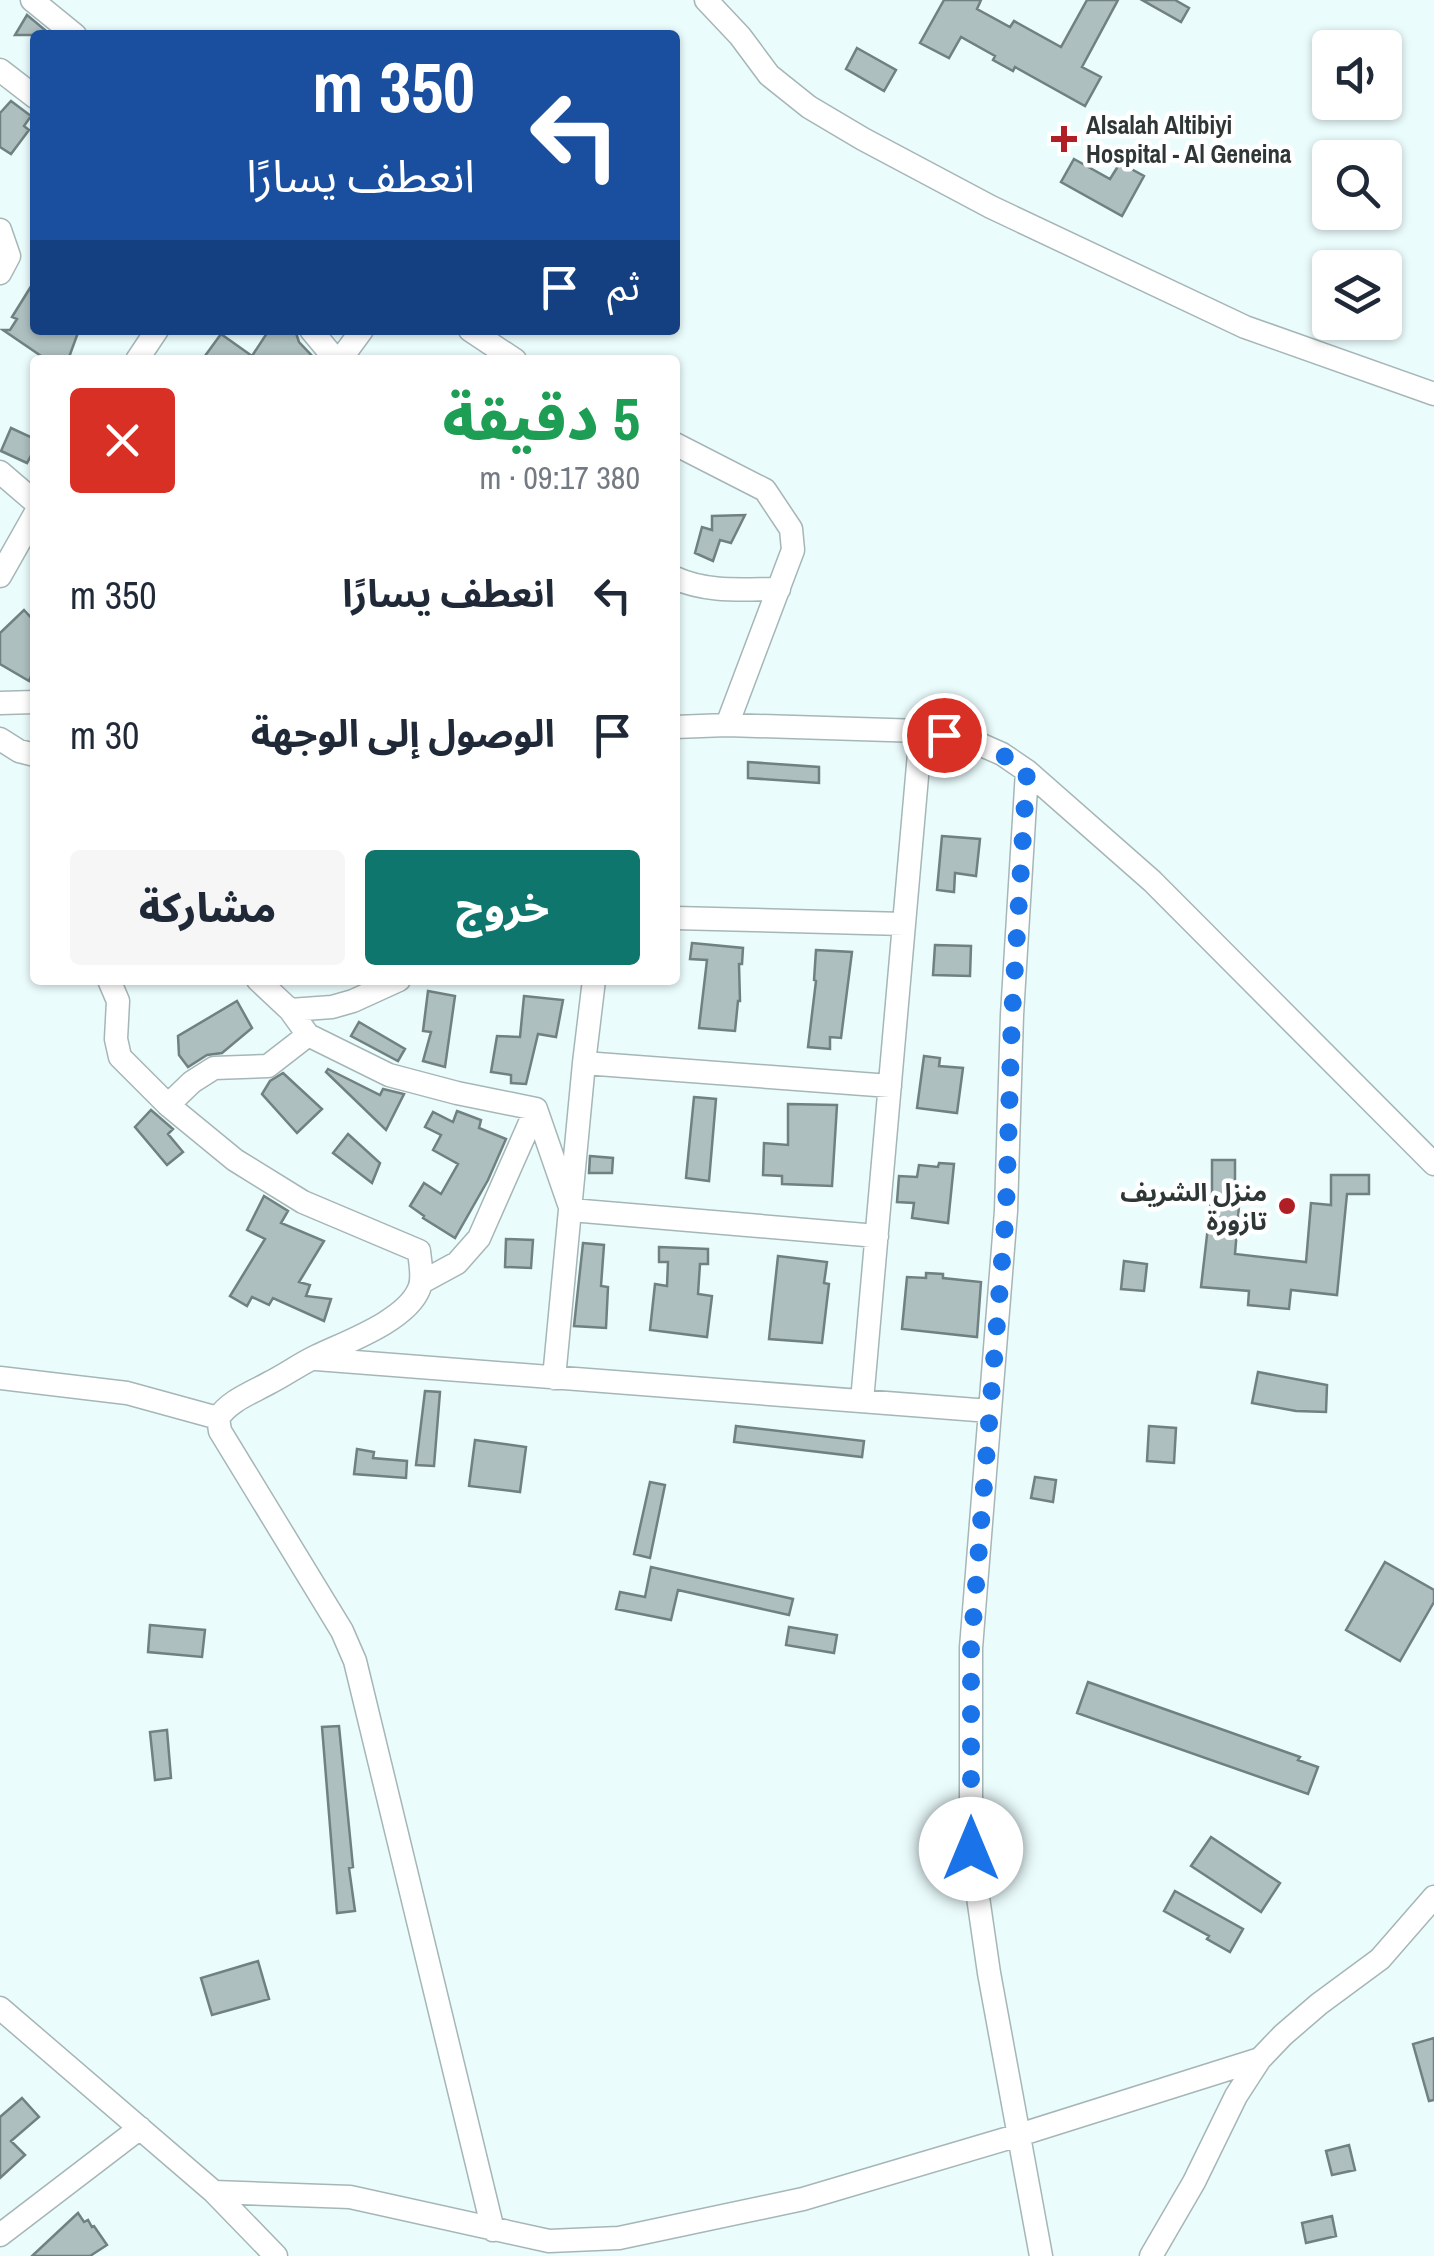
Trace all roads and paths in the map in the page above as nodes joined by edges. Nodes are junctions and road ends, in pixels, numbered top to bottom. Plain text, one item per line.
1 (32, 0) edge
2 (706, 0) edge
3 (68, 30) edge
4 (0, 70) edge
5 (30, 93) edge
6 (0, 230) edge
7 (0, 272) edge
8 (316, 335) edge
9 (358, 335) edge
10 (478, 335) edge
11 (334, 355) edge
12 (342, 355) edge
13 (508, 355) edge
14 (1434, 394) edge
15 (680, 447) edge
16 (0, 472) edge
17 (30, 498) edge
18 (30, 523) edge
19 (0, 576) edge
20 (680, 580) edge
21 (778, 589) junction
22 (30, 702) edge
23 (0, 703) edge
24 (727, 726) junction
25 (680, 727) edge
26 (921, 731) junction
27 (0, 739) edge
28 (30, 754) edge
29 (1027, 770) junction
30 (680, 918) edge
31 (904, 924) junction
32 (111, 985) edge
33 (263, 985) edge
34 (388, 985) edge
35 (593, 985) edge
36 (290, 1010) junction
37 (308, 1035) junction
38 (584, 1063) junction
39 (890, 1086) junction
40 (168, 1105) junction
41 (536, 1110) junction
42 (1434, 1164) edge
43 (570, 1210) junction
44 (877, 1236) junction
45 (422, 1282) junction
46 (311, 1359) junction
47 (0, 1378) edge
48 (554, 1378) junction
49 (862, 1401) junction
50 (990, 1411) junction
51 (218, 1418) junction
52 (1434, 1897) edge
53 (0, 2008) edge
54 (1260, 2058) junction
55 (140, 2128) junction
56 (1019, 2135) junction
57 (214, 2192) junction
58 (493, 2230) junction
59 (0, 2235) edge
60 (276, 2256) edge
61 (1041, 2256) edge
62 (1151, 2256) edge

1 - 3 street
2 - 14 street
4 - 5 street
6 - 7 street
8 - 11 street
9 - 12 street
10 - 13 street
15 - 21 street
16 - 17 street
18 - 19 street
20 - 21 street
21 - 24 street
22 - 23 street
24 - 25 street
24 - 26 street
26 - 29 street
26 - 31 street
27 - 28 street
29 - 42 street
29 - 50 street
30 - 31 street
31 - 39 street
32 - 40 street
33 - 36 street
34 - 36 street
35 - 38 street
36 - 37 street
37 - 40 street
37 - 41 street
38 - 39 street
38 - 43 street
39 - 44 street
40 - 45 street
41 - 43 street
41 - 45 street
43 - 44 street
43 - 48 street
44 - 49 street
45 - 46 street
46 - 48 street
46 - 51 street
47 - 51 street
48 - 49 street
49 - 50 street
50 - 56 street
51 - 58 street
52 - 54 street
53 - 55 street
54 - 56 street
54 - 62 street
55 - 57 street
55 - 59 street
56 - 58 street
56 - 61 street
57 - 58 street
57 - 60 street

